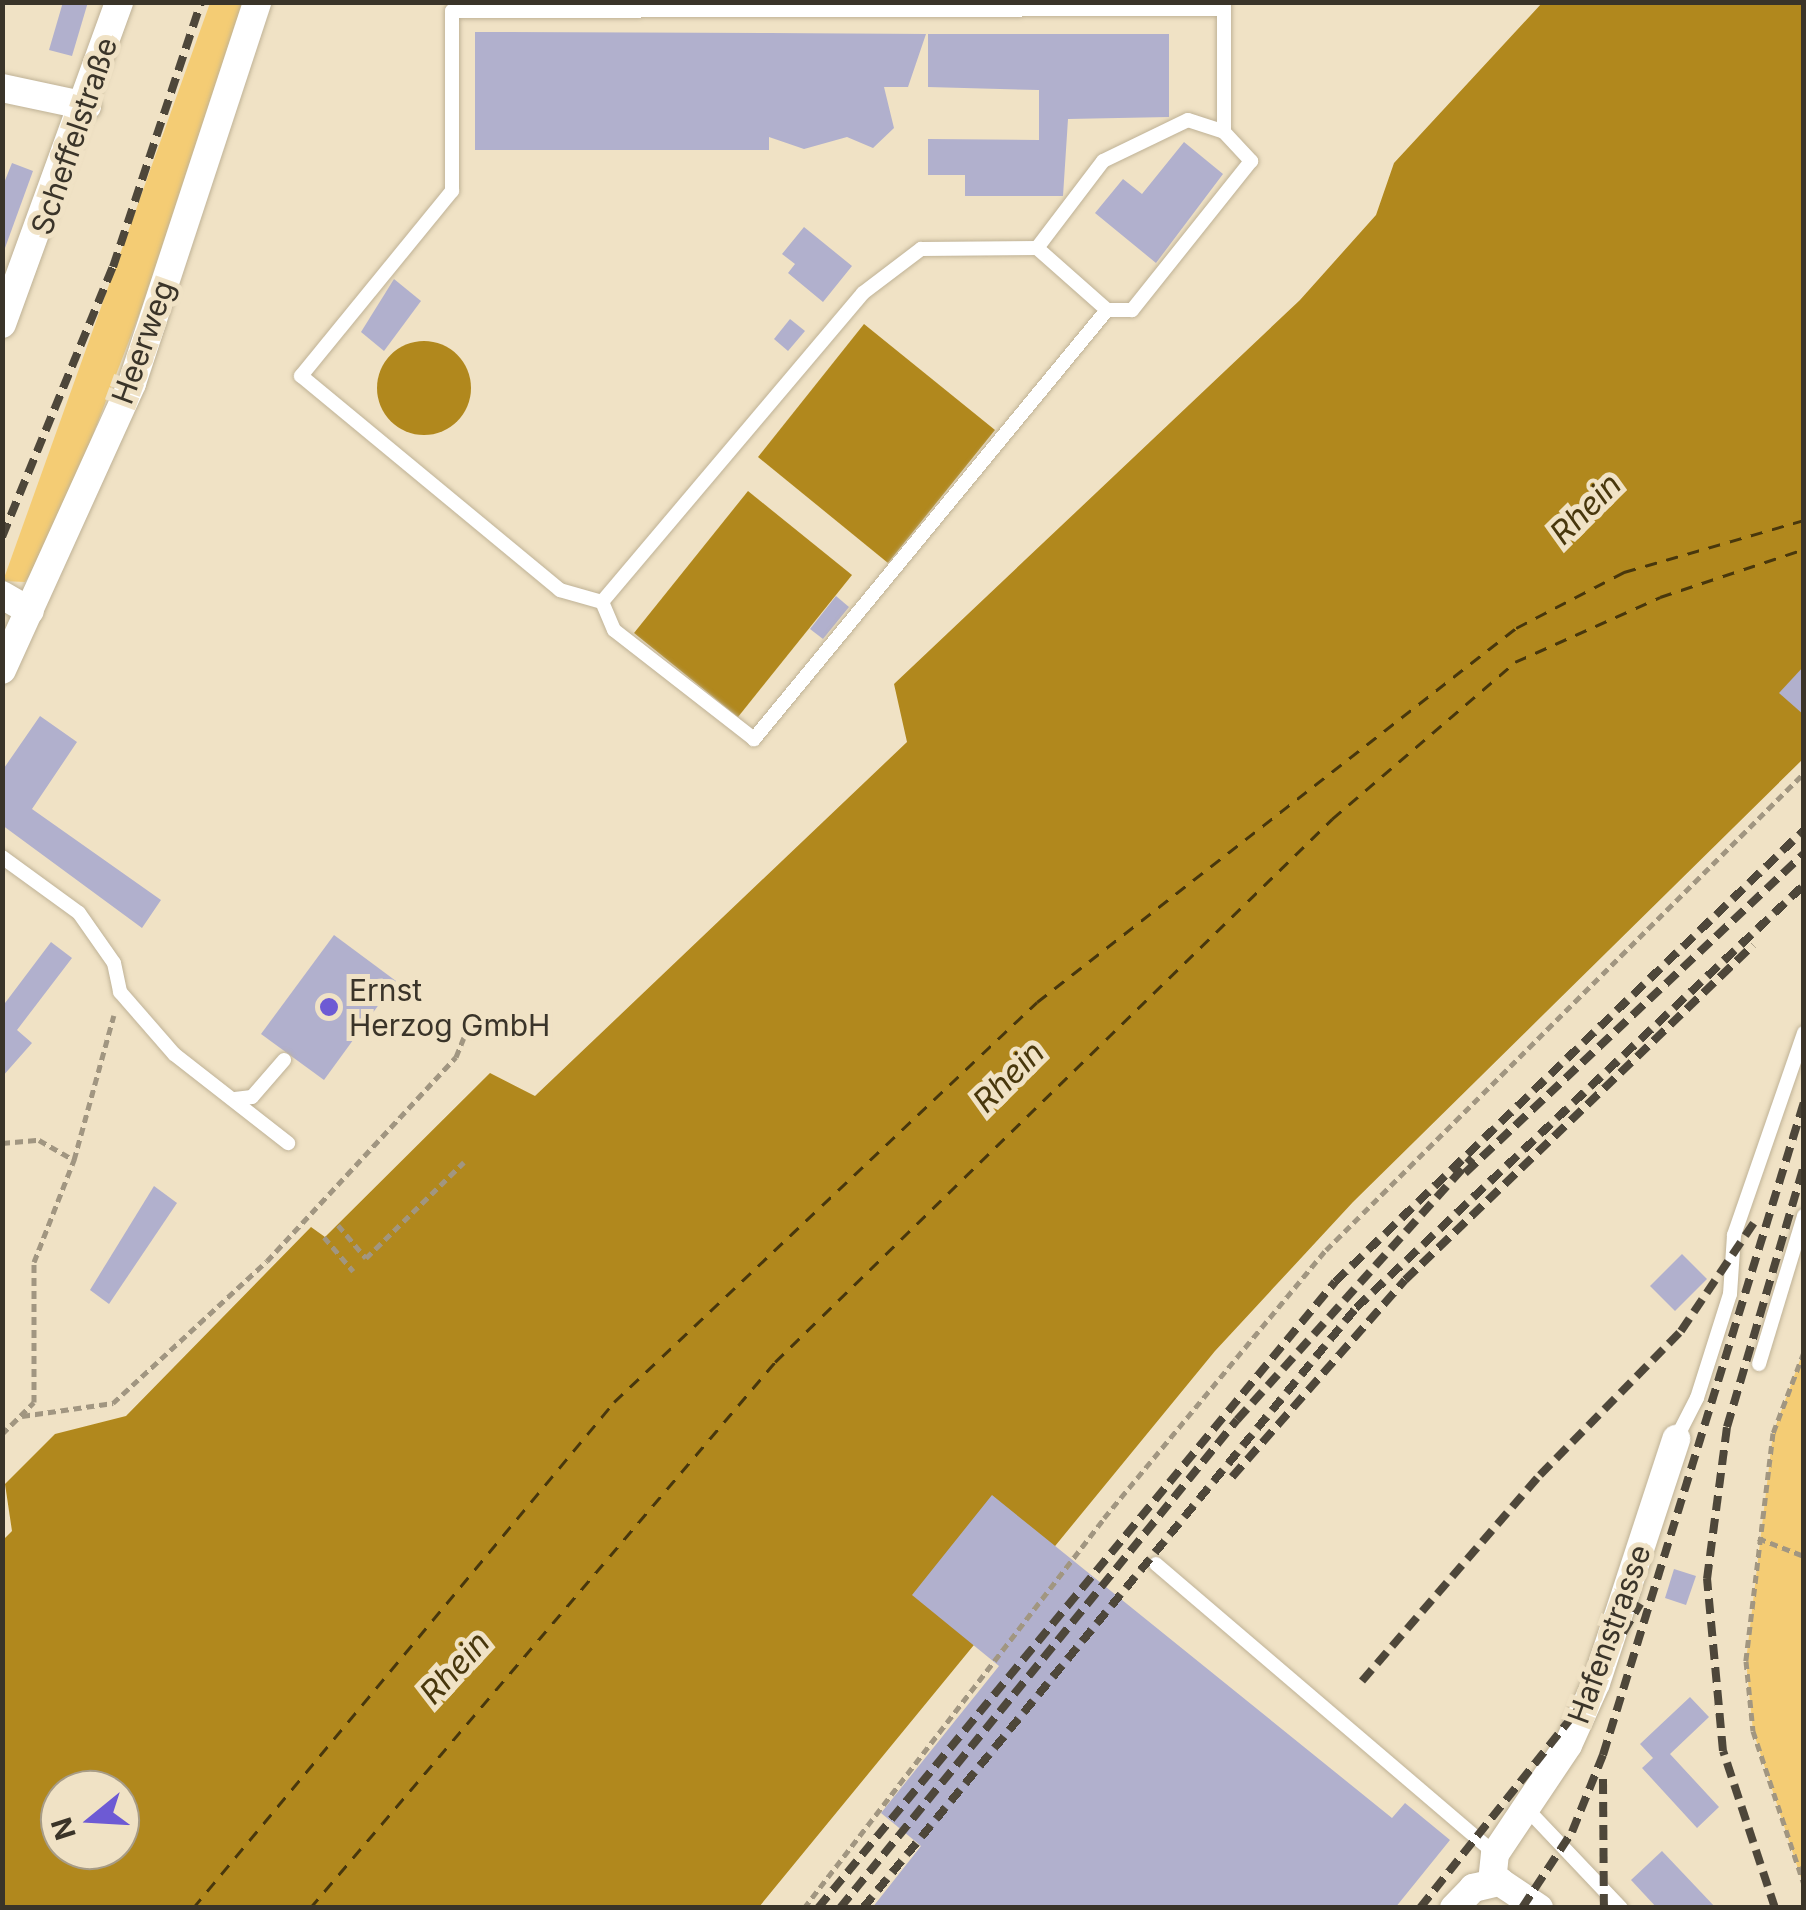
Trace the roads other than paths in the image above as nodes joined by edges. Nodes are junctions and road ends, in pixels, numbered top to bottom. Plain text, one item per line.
1 (120, 2) edge
2 (257, 2) edge
3 (1224, 6) edge
4 (2, 88) edge
5 (87, 106) junction
6 (1224, 132) junction
7 (1037, 248) junction
8 (7, 306) edge
9 (1107, 310) junction
10 (2, 595) edge
11 (602, 602) junction
12 (30, 610) junction
13 (2, 670) edge
14 (2, 856) edge
15 (1804, 1033) edge
16 (284, 1060) dead end
17 (235, 1099) junction
18 (288, 1143) dead end
19 (1804, 1216) edge
20 (1759, 1364) dead end
21 (1676, 1439) joint
22 (1156, 1564) dead end
23 (1526, 1808) junction
24 (1493, 1868) junction
25 (1454, 1908) edge
26 (1538, 1908) edge
27 (1621, 1908) edge

1 - 5 street, Scheffelstraße
2 - 12 street, Heerweg
3 - 6 lane
3 - 11 lane
4 - 5 street
5 - 8 street, Scheffelstraße
6 - 7 lane
6 - 9 lane
7 - 9 lane
7 - 11 lane
9 - 11 lane
10 - 12 street
12 - 13 street, Heerweg
14 - 17 lane
15 - 21 lane
16 - 17 lane
17 - 18 lane
19 - 20 lane
21 - 23 street, Hafenstrasse
22 - 24 lane
23 - 24 street, Hafenstrasse
23 - 27 lane
24 - 25 street, Hafenstrasse
24 - 26 street

